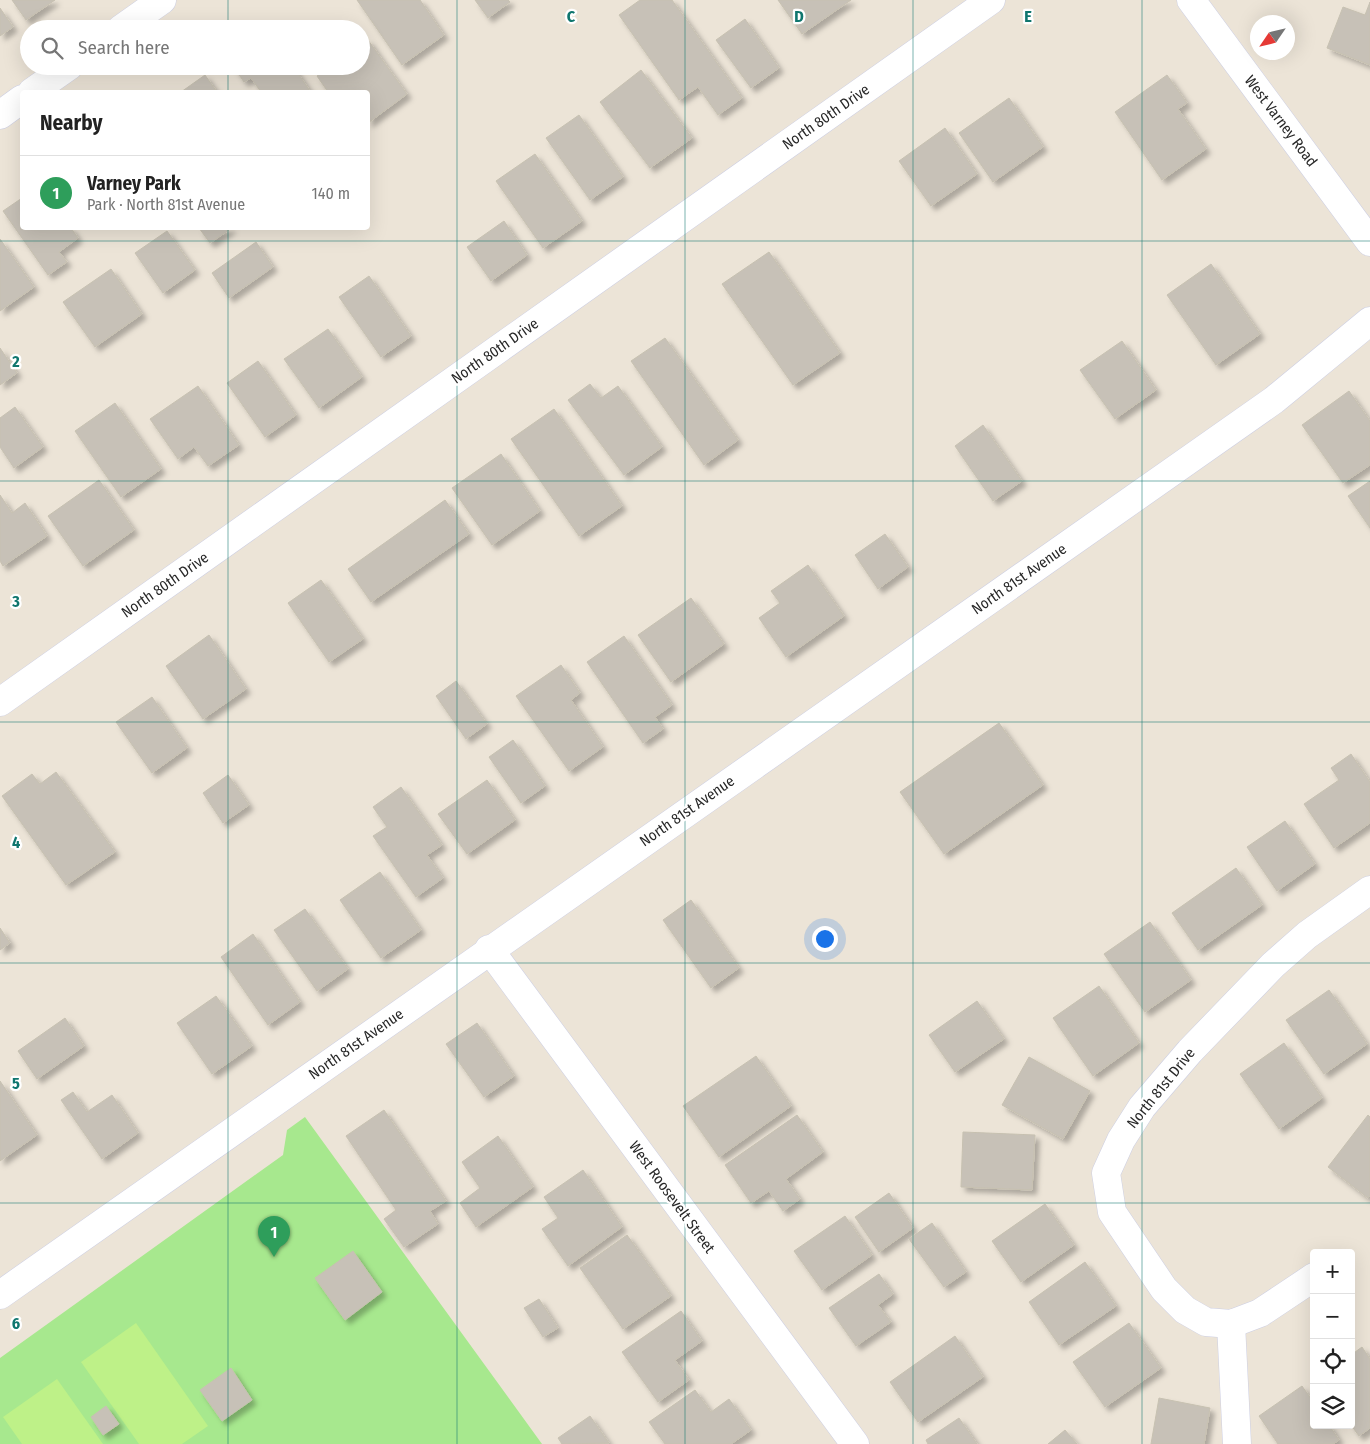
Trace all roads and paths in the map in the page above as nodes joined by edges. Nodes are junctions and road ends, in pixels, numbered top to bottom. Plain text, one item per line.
1 (162, 0) edge
2 (991, 0) edge
3 (1191, 0) edge
4 (134, 20) edge
5 (56, 75) edge
6 (35, 90) edge
7 (20, 100) edge
8 (0, 115) edge
9 (1370, 242) edge
10 (1370, 321) edge
11 (0, 702) edge
12 (1370, 890) edge
13 (489, 950) junction
14 (1310, 1280) edge
15 (0, 1295) edge
16 (1231, 1324) junction
17 (855, 1444) edge
18 (1237, 1444) edge

1 - 4 street
2 - 11 street, North 80th Drive
3 - 9 street, West Varney Road
5 - 6 street
7 - 8 street
10 - 13 street, North 81st Avenue
12 - 16 street, North 81st Drive
13 - 15 street, North 81st Avenue
13 - 17 street, West Roosevelt Street
14 - 16 street, North 81st Drive
16 - 18 street

